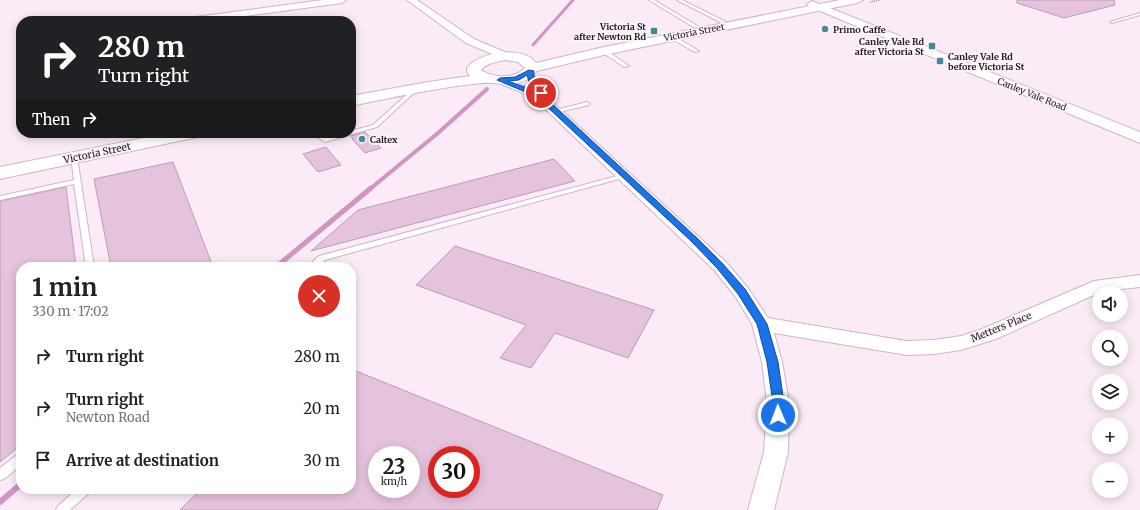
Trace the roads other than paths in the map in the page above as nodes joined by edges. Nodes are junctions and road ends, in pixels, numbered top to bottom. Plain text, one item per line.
1 (342, 0) edge
2 (411, 0) edge
3 (651, 0) edge
4 (679, 0) edge
5 (833, 0) edge
6 (857, 0) edge
7 (816, 6) junction
8 (1140, 14) edge
9 (225, 16) edge
10 (724, 22) junction
11 (1112, 22) dead end
12 (697, 27) junction
13 (672, 36) junction
14 (470, 41) junction
15 (604, 51) junction
16 (697, 52) dead end
17 (515, 58) junction
18 (477, 65) junction
19 (626, 66) dead end
20 (532, 70) junction
21 (485, 78) junction
22 (500, 80) junction
23 (415, 89) junction
24 (356, 95) edge
25 (356, 100) edge
26 (587, 104) dead end
27 (550, 107) junction
28 (356, 131) edge
29 (138, 138) edge
30 (168, 138) edge
31 (322, 138) edge
32 (332, 138) edge
33 (1140, 138) edge
34 (74, 157) junction
35 (0, 166) edge
36 (0, 173) edge
37 (624, 176) junction
38 (78, 181) junction
39 (0, 198) edge
40 (89, 262) edge
41 (317, 262) edge
42 (1140, 281) edge
43 (762, 324) junction
44 (16, 462) edge
45 (0, 475) edge
46 (80, 494) edge
47 (62, 510) edge
48 (761, 510) edge

1 - 9 street
2 - 14 street
3 - 12 lane
4 - 10 lane
5 - 7 main road, Victoria Street
6 - 7 main road, Victoria Street
7 - 10 main road, Victoria Street
7 - 13 main road, Victoria Street
7 - 33 street, Canley Vale Road
8 - 11 lane
10 - 12 main road, Victoria Street
12 - 17 main road, Victoria Street
13 - 15 main road, Victoria Street
13 - 16 lane
14 - 17 street
14 - 18 street
15 - 19 lane
15 - 20 main road, Victoria Street
17 - 18 main road, Victoria Street
17 - 20 main road
18 - 21 main road
18 - 24 main road
20 - 22 main road, Victoria Street
20 - 27 street
21 - 22 main road, Victoria Street
21 - 23 main road
22 - 27 street
23 - 25 main road
23 - 28 lane
26 - 27 lane
27 - 37 street
29 - 35 main road, Victoria Street
30 - 34 main road, Victoria Street
31 - 32 lane
34 - 36 main road, Victoria Street
34 - 38 lane
37 - 41 lane
37 - 43 street
38 - 39 lane
38 - 40 lane
42 - 43 street, Metters Place
43 - 48 street
44 - 45 lane
46 - 47 lane

